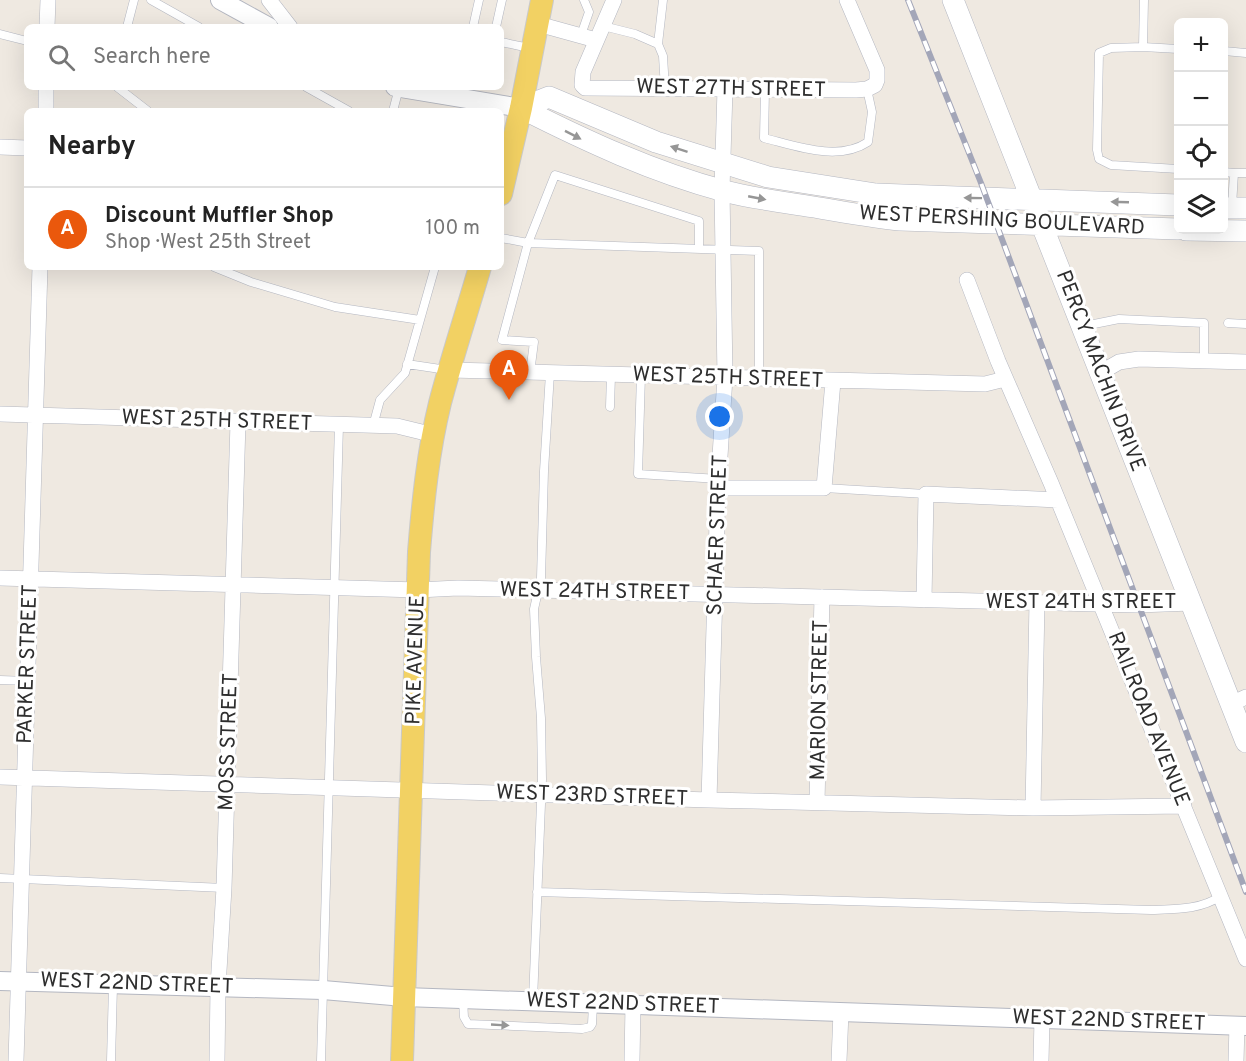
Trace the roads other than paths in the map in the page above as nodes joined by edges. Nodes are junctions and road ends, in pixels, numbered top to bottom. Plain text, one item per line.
1 (48, 0) edge
2 (134, 0) edge
3 (151, 0) edge
4 (220, 0) edge
5 (269, 0) edge
6 (479, 0) edge
7 (502, 0) edge
8 (542, 0) edge
9 (584, 0) edge
10 (614, 0) edge
11 (663, 0) edge
12 (847, 0) edge
13 (953, 0) edge
14 (1144, 0) edge
15 (47, 24) edge
16 (128, 24) edge
17 (194, 24) edge
18 (264, 24) edge
19 (288, 24) edge
20 (474, 24) edge
21 (497, 24) edge
22 (538, 24) junction
23 (600, 33) junction
24 (0, 34) edge
25 (581, 36) junction
26 (24, 40) edge
27 (504, 43) edge
28 (658, 44) junction
29 (1143, 47) junction
30 (533, 49) junction
31 (1174, 49) edge
32 (1228, 51) edge
33 (1246, 53) edge
34 (872, 85) junction
35 (665, 89) junction
36 (725, 89) junction
37 (46, 90) edge
38 (121, 90) edge
39 (311, 90) edge
40 (406, 90) edge
41 (421, 90) edge
42 (765, 90) junction
43 (462, 93) edge
44 (46, 108) edge
45 (144, 108) edge
46 (344, 108) edge
47 (395, 108) edge
48 (521, 108) junction
49 (0, 147) edge
50 (24, 148) edge
51 (723, 163) junction
52 (1174, 169) edge
53 (1228, 172) edge
54 (1234, 173) junction
55 (1246, 173) edge
56 (504, 181) edge
57 (722, 190) junction
58 (1031, 200) junction
59 (1174, 205) edge
60 (1234, 208) edge
61 (1041, 225) junction
62 (1174, 229) edge
63 (1228, 231) edge
64 (1246, 231) edge
65 (504, 239) edge
66 (528, 243) junction
67 (699, 248) junction
68 (723, 248) junction
69 (40, 270) edge
70 (221, 270) edge
71 (434, 270) edge
72 (479, 270) edge
73 (967, 280) dead end
74 (420, 320) junction
75 (1228, 323) dead end
76 (1246, 324) edge
77 (1082, 326) junction
78 (1204, 361) junction
79 (1246, 362) edge
80 (407, 364) junction
81 (450, 370) junction
82 (530, 372) junction
83 (550, 373) junction
84 (1100, 373) junction
85 (611, 375) junction
86 (641, 375) junction
87 (725, 377) junction
88 (759, 378) junction
89 (1005, 379) junction
90 (833, 381) junction
91 (610, 406) dead end
92 (0, 414) edge
93 (36, 415) junction
94 (238, 422) junction
95 (339, 425) junction
96 (373, 426) junction
97 (434, 435) junction
98 (718, 484) junction
99 (824, 488) junction
100 (926, 494) junction
101 (1058, 500) junction
102 (0, 578) edge
103 (31, 579) junction
104 (233, 585) junction
105 (334, 588) junction
106 (418, 590) junction
107 (538, 591) junction
108 (716, 595) junction
109 (822, 597) junction
110 (924, 600) junction
111 (1037, 602) junction
112 (1191, 603) junction
113 (1101, 604) junction
114 (0, 680) edge
115 (28, 681) junction
116 (1239, 700) edge
117 (1246, 742) edge
118 (0, 777) edge
119 (25, 777) junction
120 (228, 784) junction
121 (328, 787) junction
122 (412, 789) junction
123 (542, 795) junction
124 (709, 800) junction
125 (817, 802) junction
126 (1184, 806) junction
127 (1033, 808) junction
128 (0, 878) edge
129 (22, 879) junction
130 (224, 888) junction
131 (537, 892) junction
132 (1221, 896) junction
133 (1246, 959) edge
134 (0, 981) edge
135 (19, 981) junction
136 (113, 984) junction
137 (218, 987) junction
138 (323, 990) junction
139 (404, 997) junction
140 (463, 999) junction
141 (533, 1001) junction
142 (593, 1003) junction
143 (633, 1005) junction
144 (841, 1012) junction
145 (1042, 1019) junction
146 (1241, 1026) edge
147 (16, 1061) edge
148 (111, 1061) edge
149 (217, 1061) edge
150 (321, 1061) edge
151 (402, 1061) edge
152 (632, 1061) edge
153 (839, 1061) edge
154 (1041, 1061) edge
155 (1236, 1061) edge

1 - 15 street
2 - 16 lane
3 - 17 lane
4 - 18 street
5 - 19 street
6 - 20 lane
7 - 21 lane
8 - 22 main road
9 - 25 lane
10 - 23 street
11 - 28 lane
12 - 34 street
13 - 58 main road, PERCY MACHIN DRIVE
14 - 29 lane
22 - 25 street
22 - 30 main road
23 - 25 street
23 - 28 lane
23 - 35 street, WEST 27TH STREET
24 - 26 lane
27 - 30 lane
28 - 35 lane
29 - 31 lane
29 - 52 lane
30 - 48 main road
32 - 33 lane
34 - 42 street, WEST 27TH STREET
34 - 42 lane
35 - 36 street, WEST 27TH STREET
36 - 42 street, WEST 27TH STREET
36 - 51 street, SCHAER STREET
37 - 44 street
38 - 45 lane
39 - 46 lane
40 - 47 lane
41 - 43 street, WEST PERSHING BOULEVARD
43 - 48 street, WEST PERSHING BOULEVARD
51 -> 48 main road, WEST PERSHING BOULEVARD
48 - 56 main road
48 -> 57 main road, WEST PERSHING BOULEVARD
49 - 50 street
51 - 57 street, SCHAER STREET
58 -> 51 main road, WEST PERSHING BOULEVARD
53 - 54 lane
54 - 55 lane
54 - 60 lane
57 -> 61 main road, WEST PERSHING BOULEVARD
57 - 68 street, SCHAER STREET
59 -> 58 main road, WEST PERSHING BOULEVARD
58 - 61 main road, PERCY MACHIN DRIVE
61 - 62 main road, WEST PERSHING BOULEVARD
61 - 77 main road, PERCY MACHIN DRIVE
63 - 64 main road
65 - 66 lane
66 - 67 lane
66 - 67 lane
66 - 82 lane
67 - 68 lane
68 - 87 street, SCHAER STREET
68 - 88 lane
69 - 93 street, PARKER STREET
70 - 74 lane
71 - 74 lane
72 - 81 main road, PIKE AVENUE
73 - 89 street, RAILROAD AVENUE
74 - 80 lane
75 - 76 lane
77 - 78 lane
77 - 84 main road, PERCY MACHIN DRIVE
78 - 79 street
78 - 84 street
80 - 81 lane
80 - 96 lane
81 - 82 street, WEST 25TH STREET
81 - 97 main road, PIKE AVENUE
82 - 83 street, WEST 25TH STREET
83 - 85 street, WEST 25TH STREET
83 - 107 lane
84 - 112 main road, PERCY MACHIN DRIVE
85 - 86 street, WEST 25TH STREET
85 - 91 lane
86 - 87 street, WEST 25TH STREET
86 - 98 lane
87 - 88 street, WEST 25TH STREET
87 - 98 street, SCHAER STREET
88 - 90 street, WEST 25TH STREET
89 - 90 street, WEST 25TH STREET
89 - 101 street, RAILROAD AVENUE
90 - 99 street
92 - 93 street, WEST 25TH STREET
93 - 94 street, WEST 25TH STREET
93 - 103 street, PARKER STREET
94 - 95 street, WEST 25TH STREET
94 - 104 street, MOSS STREET
95 - 96 street, WEST 25TH STREET
95 - 105 lane
96 - 97 street, WEST 25TH STREET
97 - 106 main road, PIKE AVENUE
98 - 99 street
98 - 108 street, SCHAER STREET
99 - 100 lane
100 - 101 street
100 - 110 street
101 - 113 street, RAILROAD AVENUE
102 - 103 street, WEST 24TH STREET
103 - 104 street, WEST 24TH STREET
103 - 115 street, PARKER STREET
104 - 105 street, WEST 24TH STREET
104 - 120 street, MOSS STREET
105 - 106 street, WEST 24TH STREET
105 - 121 lane
106 - 107 street, WEST 24TH STREET
106 - 122 main road, PIKE AVENUE
107 - 108 street, WEST 24TH STREET
107 - 123 lane
108 - 109 street, WEST 24TH STREET
108 - 124 street, SCHAER STREET
109 - 110 street, WEST 24TH STREET
109 - 125 street, MARION STREET
110 - 111 street, WEST 24TH STREET
111 - 113 street, WEST 24TH STREET
111 - 127 street
112 - 113 street, WEST 24TH STREET
112 - 116 main road, PERCY MACHIN DRIVE
113 - 126 street, RAILROAD AVENUE
114 - 115 lane
115 - 119 street, PARKER STREET
116 - 117 main road, PERCY MACHIN DRIVE
118 - 119 street, WEST 23RD STREET
119 - 120 street, WEST 23RD STREET
119 - 129 street, PARKER STREET
120 - 121 street, WEST 23RD STREET
120 - 130 street, MOSS STREET
121 - 122 street, WEST 23RD STREET
121 - 138 lane
122 - 123 street, WEST 23RD STREET
122 - 139 main road, PIKE AVENUE
123 - 124 street, WEST 23RD STREET
123 - 131 lane
124 - 125 street, WEST 23RD STREET
125 - 127 street, WEST 23RD STREET
126 - 127 street, WEST 23RD STREET
126 - 132 street, RAILROAD AVENUE
128 - 129 lane
129 - 130 lane
129 - 135 street, PARKER STREET
130 - 137 street, MOSS STREET
131 - 132 lane
131 - 141 lane
132 - 133 street, RAILROAD AVENUE
134 - 135 street, WEST 22ND STREET
135 - 136 street, WEST 22ND STREET
135 - 147 street, PARKER STREET
136 - 137 street, WEST 22ND STREET
136 - 148 lane
137 - 138 street, WEST 22ND STREET
137 - 149 street, MOSS STREET
138 - 139 street, WEST 22ND STREET
138 - 150 lane
139 - 140 street, WEST 22ND STREET
139 - 151 main road, PIKE AVENUE
140 - 141 street, WEST 22ND STREET
140 -> 142 lane
141 - 142 street, WEST 22ND STREET
142 - 143 street, WEST 22ND STREET
143 - 144 street, WEST 22ND STREET
143 - 152 street
144 - 145 street, WEST 22ND STREET
144 - 153 street
145 - 146 street, WEST 22ND STREET
145 - 154 street
146 - 155 street

